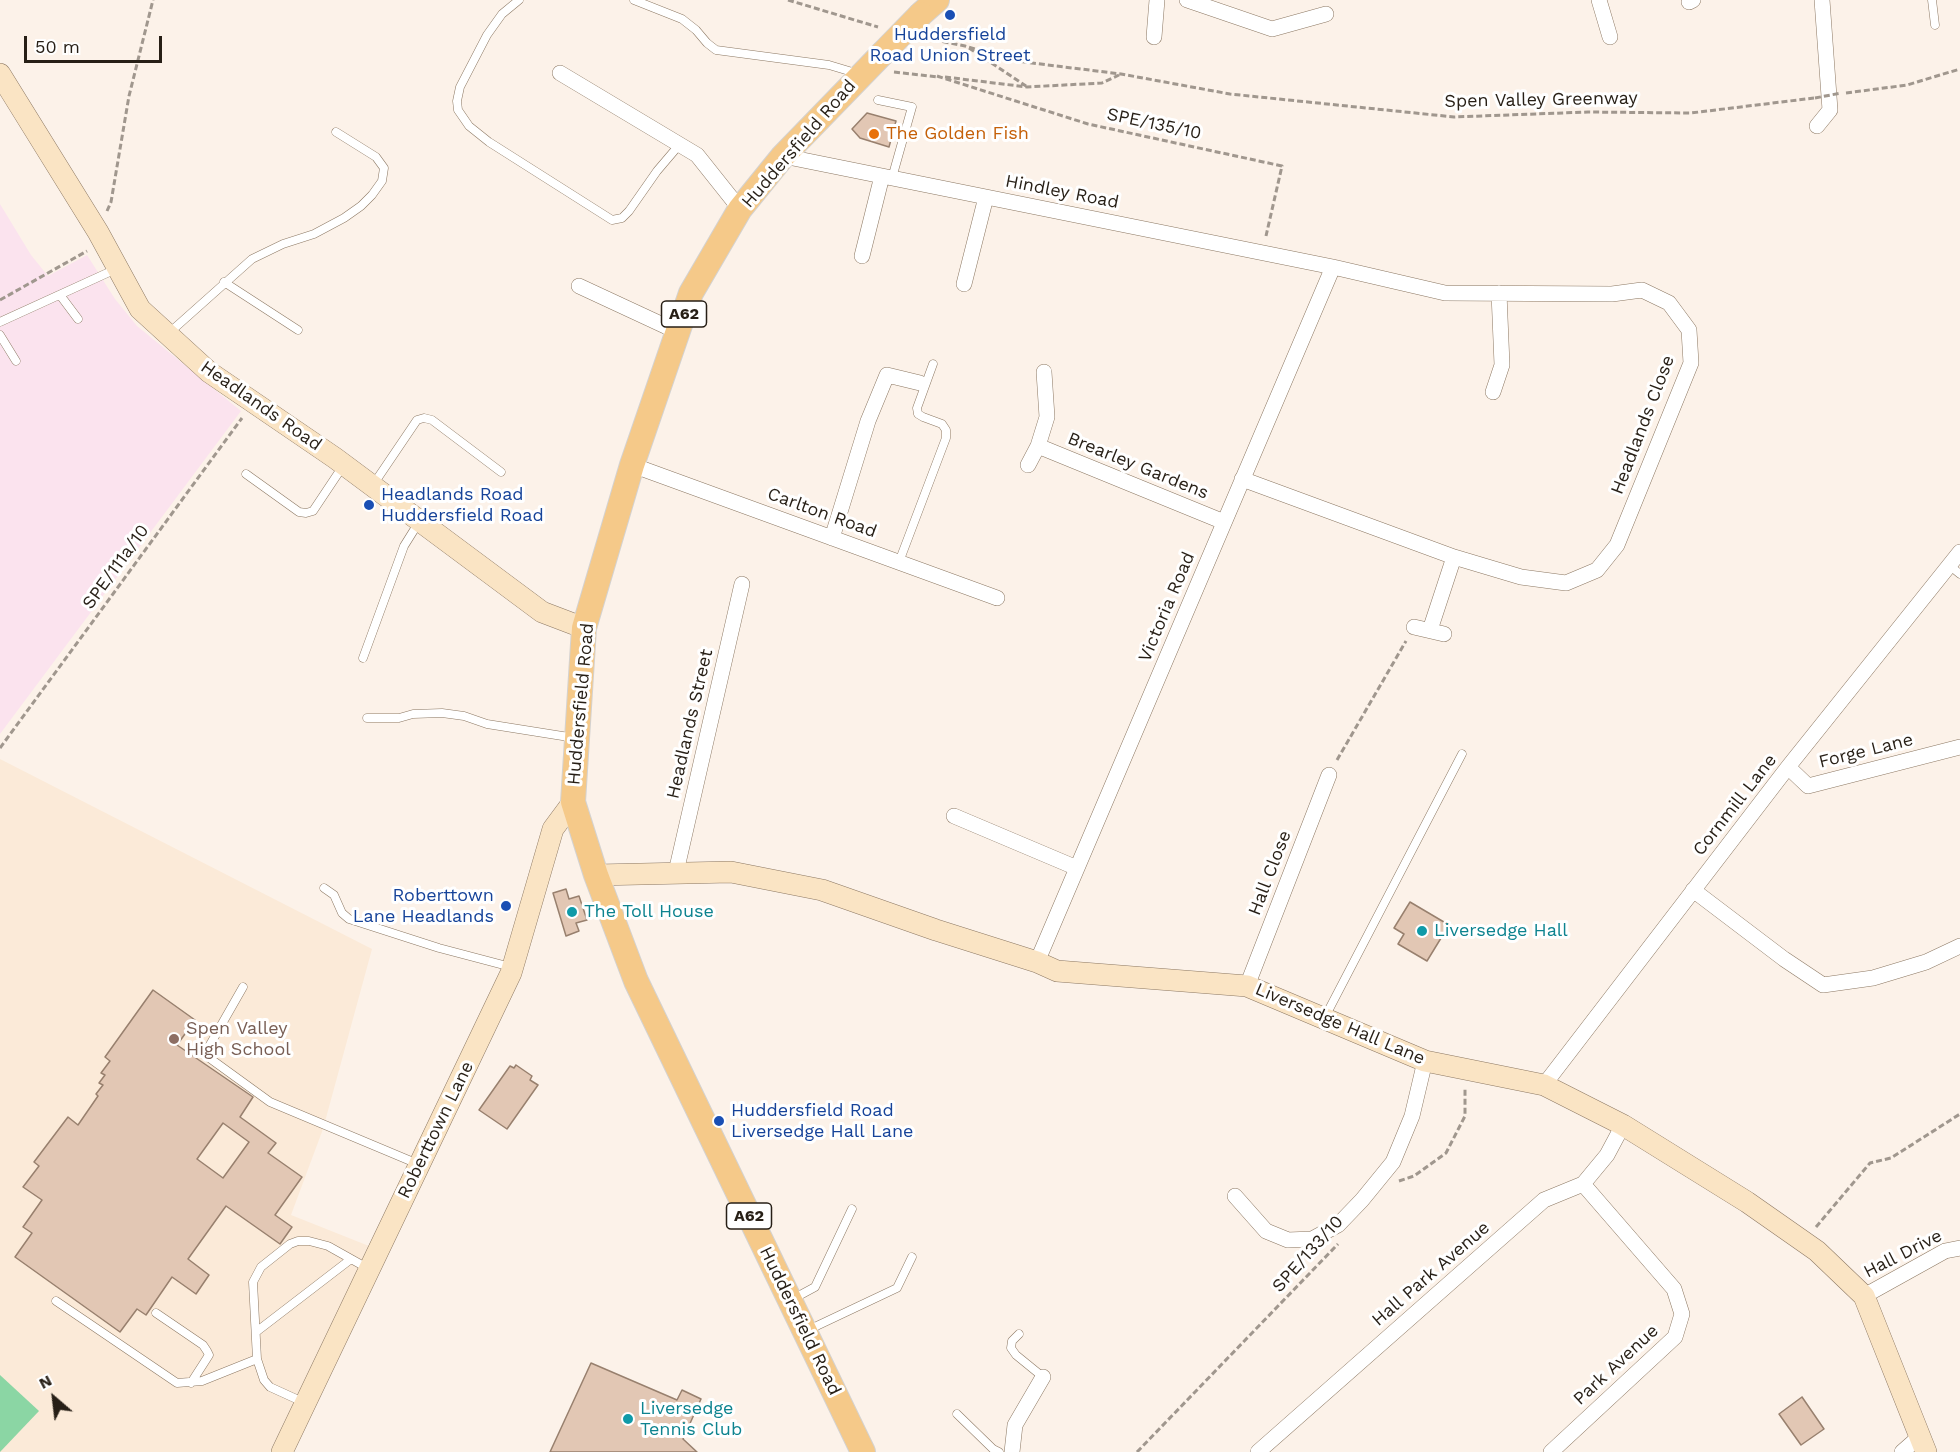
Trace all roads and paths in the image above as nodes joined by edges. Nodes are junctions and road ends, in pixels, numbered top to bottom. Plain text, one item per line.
1 (153, 0) edge
2 (519, 0) edge
3 (634, 0) edge
4 (788, 0) edge
5 (1157, 0) edge
6 (1187, 0) edge
7 (1599, 0) edge
8 (1822, 0) edge
9 (1932, 0) edge
10 (1326, 14) dead end
11 (927, 17) edge
12 (1935, 25) dead end
13 (880, 28) dead end
14 (1154, 37) dead end
15 (1610, 37) dead end
16 (965, 46) junction
17 (869, 66) junction
18 (1960, 69) edge
19 (560, 73) dead end
20 (0, 74) edge
21 (1121, 75) junction
22 (937, 76) junction
23 (1028, 87) junction
24 (878, 100) dead end
25 (1817, 126) dead end
26 (336, 132) dead end
27 (680, 144) junction
28 (783, 156) junction
29 (887, 177) junction
30 (986, 197) junction
31 (740, 209) junction
32 (101, 237) junction
33 (1263, 253) junction
34 (862, 256) dead end
35 (1333, 267) junction
36 (118, 268) junction
37 (224, 282) junction
38 (964, 284) dead end
39 (579, 286) dead end
40 (1499, 293) junction
41 (60, 295) junction
42 (0, 300) edge
43 (78, 319) dead end
44 (0, 322) edge
45 (298, 330) dead end
46 (678, 332) junction
47 (168, 334) junction
48 (0, 335) edge
49 (16, 361) dead end
50 (933, 364) dead end
51 (1044, 372) dead end
52 (920, 383) dead end
53 (1493, 392) dead end
54 (254, 402) junction
55 (1038, 446) junction
56 (344, 465) junction
57 (632, 465) junction
58 (1028, 465) dead end
59 (501, 472) dead end
60 (246, 474) dead end
61 (1242, 479) junction
62 (372, 486) junction
63 (420, 521) junction
64 (1224, 522) junction
65 (832, 538) junction
66 (1960, 552) edge
67 (1454, 556) junction
68 (898, 562) junction
69 (1955, 570) edge
70 (742, 584) dead end
71 (997, 598) dead end
72 (1414, 627) joint
73 (584, 628) junction
74 (363, 658) dead end
75 (368, 718) dead end
76 (577, 739) junction
77 (1960, 747) edge
78 (0, 748) edge
79 (1462, 754) dead end
80 (1788, 767) junction
81 (1329, 775) joint
82 (573, 802) junction
83 (954, 816) dead end
84 (1077, 868) junction
85 (676, 872) junction
86 (596, 875) junction
87 (324, 888) dead end
88 (1694, 890) junction
89 (1960, 946) edge
90 (1037, 962) junction
91 (513, 967) junction
92 (1247, 986) junction
93 (243, 987) dead end
94 (1324, 1018) junction
95 (1425, 1061) junction
96 (1465, 1069) junction
97 (1544, 1085) junction
98 (1960, 1114) edge
99 (1623, 1125) junction
100 (419, 1165) junction
101 (1398, 1181) dead end
102 (1583, 1184) junction
103 (1234, 1196) dead end
104 (852, 1209) dead end
105 (1803, 1241) junction
106 (1341, 1242) dead end
107 (1960, 1248) edge
108 (912, 1257) dead end
109 (351, 1259) junction
110 (369, 1269) junction
111 (1864, 1296) junction
112 (56, 1301) dead end
113 (790, 1301) junction
114 (156, 1313) dead end
115 (805, 1331) junction
116 (256, 1332) junction
117 (1019, 1334) dead end
118 (257, 1359) junction
119 (1043, 1377) joint
120 (191, 1383) junction
121 (305, 1403) junction
122 (957, 1414) dead end
123 (1923, 1444) edge
124 (1141, 1448) junction
125 (282, 1452) edge
126 (863, 1452) edge
127 (999, 1452) edge
128 (1012, 1452) edge
129 (1137, 1452) edge
130 (1145, 1452) edge
131 (1258, 1452) edge
132 (1551, 1452) edge
133 (1902, 1452) edge

1 - 32 path
2 - 27 lane
3 - 17 lane
4 - 13 path
5 - 14 street
6 - 10 street
7 - 15 street
8 - 25 street
9 - 12 lane
11 - 16 path, Spen Valley Greenway
11 - 17 main road, Huddersfield Road / A62, bridge
16 - 21 path, Spen Valley Greenway
16 - 23 path, Spen Valley Greenway
17 - 22 path, Spen Valley Greenway
17 - 28 main road, Huddersfield Road / A62
18 - 21 path, Spen Valley Greenway, bridge
19 - 27 street
20 - 32 street, Headlands Road
21 - 23 path, Spen Valley Greenway
22 - 23 path, Spen Valley Greenway
22 - 33 path, SPE/135/10
24 - 29 lane
26 - 37 lane
27 - 31 street
28 - 29 street, Hindley Road
28 - 31 main road, Huddersfield Road / A62
29 - 30 street, Hindley Road
29 - 34 street
30 - 33 street, Hindley Road
30 - 38 street
31 - 46 main road, Huddersfield Road / A62
32 - 36 street, Headlands Road
32 - 42 path
33 - 35 street, Hindley Road
35 - 40 street, Headlands Close
35 - 61 street, Victoria Road
36 - 41 lane
36 - 47 street, Headlands Road
37 - 45 lane
37 - 47 lane
39 - 46 street
40 - 53 street
40 - 67 street, Headlands Close
41 - 43 lane
41 - 44 lane
46 - 57 main road, Huddersfield Road / A62
47 - 54 street, Headlands Road
48 - 49 lane
50 - 68 lane
51 - 55 street, Brearley Gardens
52 - 65 street
54 - 56 street, Headlands Road
54 - 78 path, SPE/111a/10
55 - 58 street, Brearley Gardens
55 - 64 street, Brearley Gardens
56 - 60 lane
56 - 62 street, Headlands Road
57 - 65 street, Carlton Road
57 - 73 main road, Huddersfield Road / A62
59 - 62 lane
61 - 64 street, Victoria Road
61 - 67 street, Headlands Close
62 - 63 street, Headlands Road
63 - 73 street, Headlands Road
63 - 74 lane
64 - 84 street, Victoria Road
65 - 68 street, Carlton Road
66 - 69 street, Cornmill Lane
67 - 72 street
68 - 71 street, Carlton Road
69 - 80 street, Cornmill Lane
70 - 85 street, Headlands Street
72 - 81 path
73 - 76 main road, Huddersfield Road / A62
75 - 76 lane
76 - 82 main road, Huddersfield Road / A62
77 - 80 street, Forge Lane
79 - 94 lane
80 - 88 street, Cornmill Lane
81 - 92 street, Hall Close
82 - 86 main road, Huddersfield Road / A62
82 - 91 street, Roberttown Lane
83 - 84 street
84 - 90 street, Victoria Road
85 - 86 street, Liversedge Hall Lane
85 - 90 street, Liversedge Hall Lane
86 - 113 main road, Huddersfield Road / A62
87 - 91 lane
88 - 89 street
88 - 97 street, Cornmill Lane
90 - 92 street, Liversedge Hall Lane
91 - 100 street, Roberttown Lane
92 - 94 street, Liversedge Hall Lane
93 - 100 lane
94 - 95 street, Liversedge Hall Lane
95 - 96 street, Liversedge Hall Lane
95 - 103 street
96 - 97 street, Liversedge Hall Lane
96 - 101 path
97 - 99 street, Liversedge Hall Lane
98 - 105 path
99 - 102 street, Hall Park Avenue
99 - 105 street, Liversedge Hall Lane
100 - 110 street, Roberttown Lane
102 - 131 street, Hall Park Avenue
102 - 132 street, Park Avenue
104 - 113 lane
105 - 111 street, Liversedge Hall Lane
106 - 124 path, SPE/133/10
107 - 111 street, Hall Drive
108 - 115 lane
109 - 110 lane
109 - 116 lane
109 - 116 lane
110 - 121 street, Roberttown Lane
111 - 123 street, Liversedge Hall Lane
112 - 120 lane
113 - 115 main road, Huddersfield Road / A62
114 - 120 lane
115 - 126 main road, Huddersfield Road / A62
116 - 118 lane
117 - 119 lane
118 - 120 lane
118 - 121 lane
119 - 128 street
121 - 125 street, Roberttown Lane
122 - 127 lane
123 - 133 street
124 - 129 path, SPE/133/10
124 - 130 path

